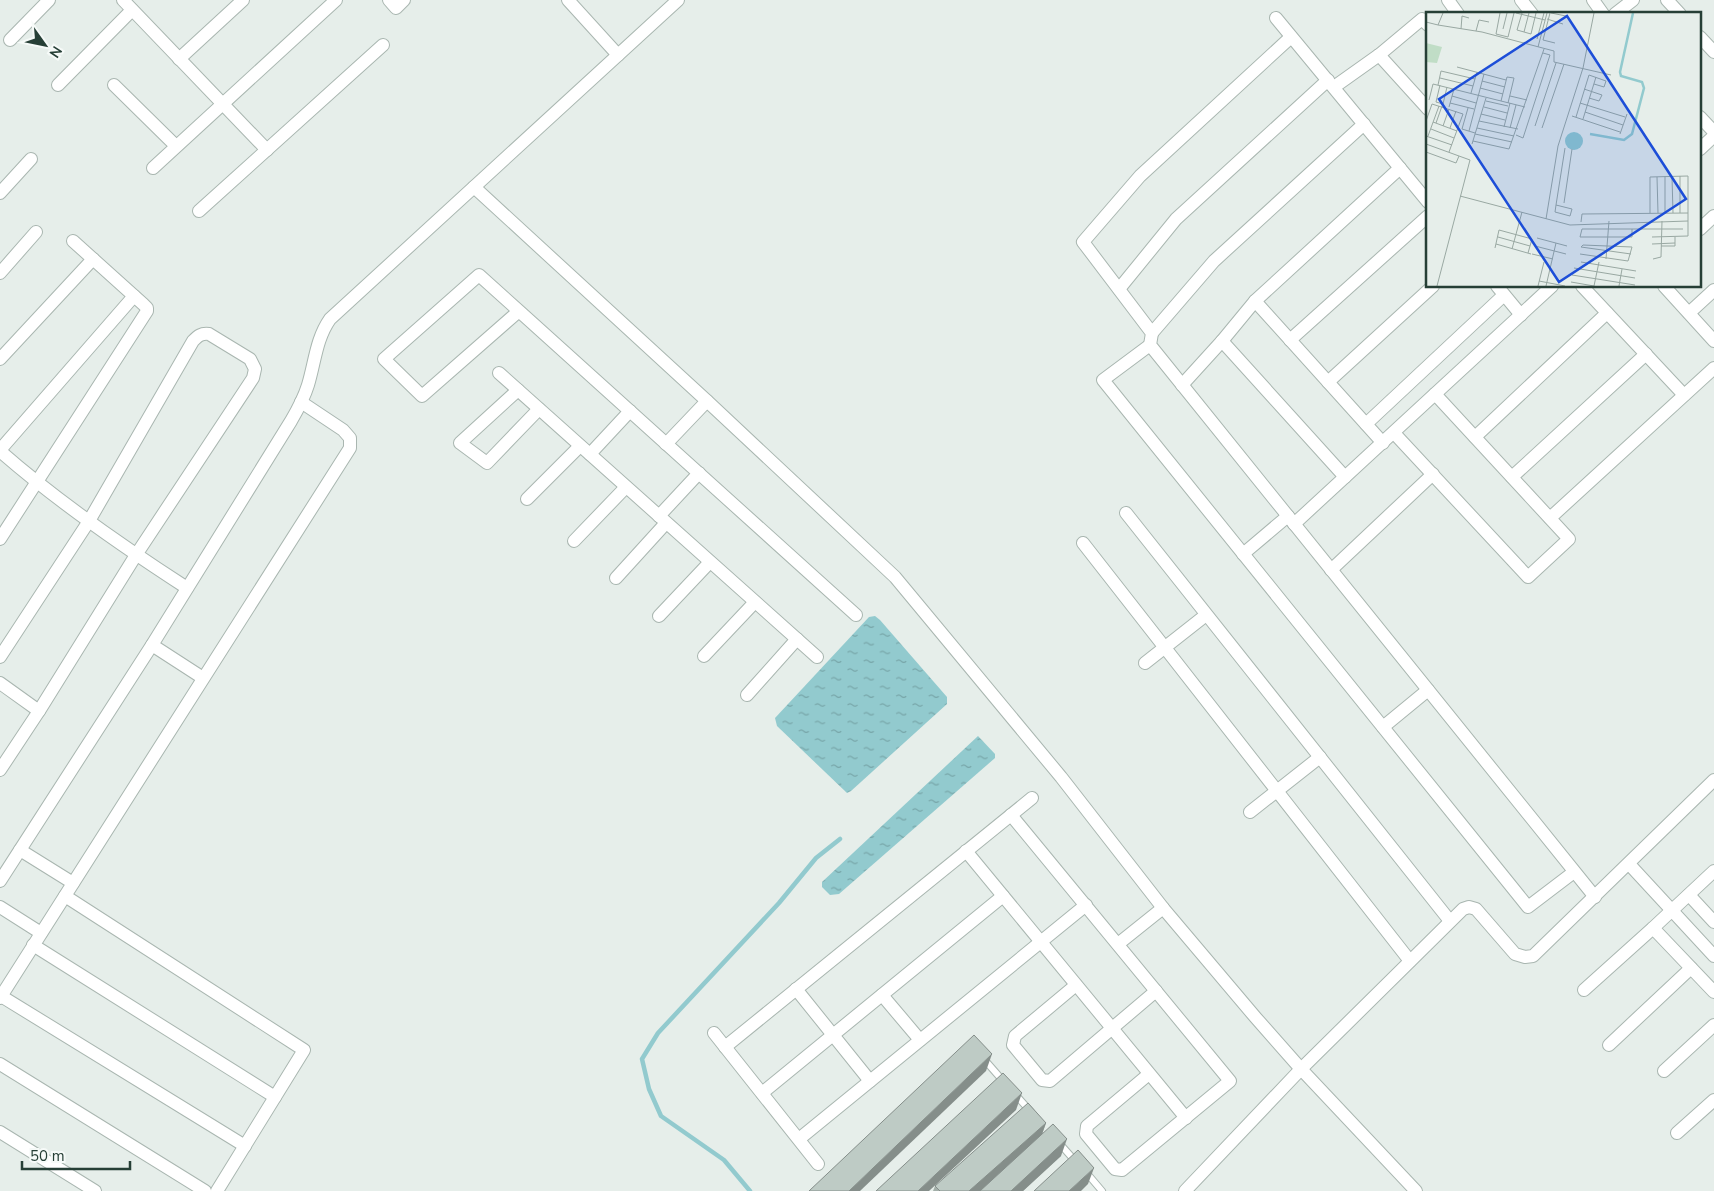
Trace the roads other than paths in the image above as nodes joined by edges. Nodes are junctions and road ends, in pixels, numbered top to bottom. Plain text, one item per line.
1 (49, 0) edge
2 (123, 0) edge
3 (243, 0) edge
4 (336, 0) edge
5 (389, 0) edge
6 (404, 0) edge
7 (568, 0) edge
8 (678, 0) edge
9 (1448, 0) edge
10 (1521, 0) edge
11 (1593, 0) edge
12 (1633, 0) edge
13 (1667, 0) edge
14 (132, 10) junction
15 (1457, 12) edge
16 (1530, 12) edge
17 (1602, 12) edge
18 (1618, 12) edge
19 (1678, 12) edge
20 (1276, 18) dead end
21 (1426, 23) edge
22 (1291, 37) junction
23 (1702, 38) edge
24 (10, 40) dead end
25 (383, 46) dead end
26 (1714, 52) edge
27 (1379, 54) junction
28 (618, 55) junction
29 (179, 59) junction
30 (1331, 84) junction
31 (58, 85) dead end
32 (114, 85) dead end
33 (223, 104) junction
34 (1426, 107) edge
35 (1702, 119) edge
36 (1364, 124) junction
37 (1714, 132) edge
38 (1714, 136) edge
39 (176, 146) junction
40 (1702, 147) edge
41 (267, 150) junction
42 (31, 159) dead end
43 (153, 168) dead end
44 (1400, 168) junction
45 (474, 187) junction
46 (0, 193) edge
47 (1426, 200) edge
48 (199, 211) dead end
49 (1714, 216) edge
50 (1426, 218) edge
51 (1702, 227) edge
52 (36, 232) dead end
53 (74, 241) dead end
54 (93, 259) junction
55 (0, 273) edge
56 (1431, 288) edge
57 (1550, 288) edge
58 (1584, 288) edge
59 (1666, 288) edge
60 (1118, 289) junction
61 (1714, 290) edge
62 (1500, 291) edge
63 (134, 296) junction
64 (1254, 301) junction
65 (519, 311) junction
66 (1689, 313) junction
67 (1607, 314) junction
68 (1521, 315) junction
69 (1151, 339) junction
70 (1290, 340) junction
71 (1714, 341) edge
72 (1222, 342) junction
73 (1646, 354) junction
74 (0, 359) edge
75 (1714, 368) edge
76 (499, 373) dead end
77 (1328, 382) junction
78 (1182, 385) junction
79 (518, 390) junction
80 (1435, 394) junction
81 (1684, 395) junction
82 (707, 401) junction
83 (301, 402) junction
84 (539, 408) junction
85 (630, 411) junction
86 (1366, 424) junction
87 (1394, 433) junction
88 (1475, 438) junction
89 (1383, 443) junction
90 (666, 444) junction
91 (585, 450) junction
92 (0, 451) edge
93 (699, 473) junction
94 (1433, 474) junction
95 (1345, 477) junction
96 (1512, 477) junction
97 (35, 482) junction
98 (626, 487) junction
99 (528, 499) dead end
100 (1126, 513) dead end
101 (1550, 518) junction
102 (663, 520) junction
103 (1291, 520) junction
104 (89, 521) junction
105 (0, 538) edge
106 (574, 541) dead end
107 (1082, 543) dead end
108 (1243, 554) junction
109 (136, 555) junction
110 (710, 562) junction
111 (1331, 570) junction
112 (616, 578) dead end
113 (187, 588) junction
114 (755, 602) junction
115 (1206, 614) junction
116 (856, 615) dead end
117 (659, 616) dead end
118 (797, 639) junction
119 (152, 644) junction
120 (1165, 648) junction
121 (704, 656) dead end
122 (0, 657) edge
123 (817, 657) dead end
124 (1145, 664) dead end
125 (203, 678) junction
126 (0, 683) edge
127 (1428, 690) junction
128 (747, 694) dead end
129 (39, 711) junction
130 (1383, 728) junction
131 (1320, 758) junction
132 (0, 770) edge
133 (1714, 780) edge
134 (1277, 791) junction
135 (1032, 798) dead end
136 (1250, 812) dead end
137 (1011, 815) junction
138 (20, 850) junction
139 (966, 851) junction
140 (1629, 864) junction
141 (1714, 871) edge
142 (1574, 872) junction
143 (0, 881) edge
144 (73, 883) junction
145 (1689, 895) junction
146 (64, 896) junction
147 (1003, 896) junction
148 (1595, 897) junction
149 (1086, 905) junction
150 (0, 907) edge
151 (1163, 908) junction
152 (1672, 911) junction
153 (1450, 921) junction
154 (1714, 922) edge
155 (1653, 928) junction
156 (41, 933) junction
157 (1040, 942) junction
158 (1118, 944) junction
159 (34, 945) junction
160 (1714, 956) edge
161 (1410, 961) junction
162 (1691, 968) junction
163 (1076, 985) junction
164 (796, 989) junction
165 (1584, 990) dead end
166 (1156, 991) junction
167 (1714, 992) edge
168 (882, 995) junction
169 (1, 997) edge
170 (1714, 1025) edge
171 (1112, 1029) junction
172 (714, 1033) dead end
173 (833, 1036) junction
174 (920, 1040) junction
175 (1609, 1045) dead end
176 (725, 1047) junction
177 (976, 1051) edge
178 (0, 1064) edge
179 (1300, 1069) junction
180 (1664, 1071) dead end
181 (1149, 1074) junction
182 (870, 1081) junction
183 (762, 1093) junction
184 (275, 1097) junction
185 (1714, 1100) edge
186 (1036, 1117) edge
187 (1186, 1118) junction
188 (0, 1132) edge
189 (1677, 1133) dead end
190 (799, 1139) junction
191 (1055, 1139) edge
192 (245, 1146) junction
193 (818, 1164) dead end
194 (95, 1191) edge
195 (205, 1191) edge
196 (217, 1191) edge
197 (1102, 1191) edge
198 (1184, 1191) edge
199 (1416, 1191) edge

1 - 24 street
2 - 14 street
3 - 29 street
4 - 33 street
5 - 6 street
7 - 28 street
8 - 28 street
9 - 15 street
10 - 16 street
11 - 17 street
12 - 18 street
13 - 19 street
14 - 29 street
14 - 31 street
20 - 22 street
21 - 27 street
22 - 30 street
22 - 60 street
23 - 26 street
25 - 41 street
27 - 30 street
27 - 34 street
28 - 45 street
29 - 33 street
30 - 36 street
30 - 60 street
32 - 39 street
33 - 39 street
33 - 41 street
35 - 37 street
36 - 44 street
36 - 69 street
38 - 40 street
39 - 43 street
41 - 48 street
42 - 46 street
44 - 47 street
44 - 64 street
45 - 82 street
45 - 83 street
49 - 51 street
50 - 70 street
52 - 55 street
53 - 54 street
54 - 63 street
54 - 74 street
56 - 77 street
57 - 68 street
58 - 67 street
59 - 66 street
60 - 69 street
61 - 66 street
62 - 68 street
62 - 86 street
63 - 92 street
63 - 97 street
64 - 70 street
64 - 72 street
65 - 65 street
65 - 85 street
66 - 71 street
67 - 73 street
67 - 88 street
68 - 80 street
69 - 78 street
69 - 108 street
70 - 77 street
72 - 78 street
72 - 95 street
73 - 81 street
73 - 96 street
75 - 81 street
76 - 79 street
77 - 86 street
78 - 103 street
79 - 84 street
79 - 84 street
80 - 87 street
80 - 88 street
81 - 101 street
82 - 90 street
82 - 151 street
83 - 113 street
83 - 125 street
84 - 91 street
85 - 90 street
85 - 91 street
86 - 89 street
87 - 89 street
87 - 94 street
88 - 96 street
89 - 95 street
90 - 93 street
91 - 98 street
91 - 99 street
92 - 97 street
93 - 102 street
93 - 116 street
94 - 101 street
94 - 111 street
95 - 103 street
96 - 101 street
97 - 104 street
97 - 105 street
98 - 102 street
98 - 106 street
100 - 115 street
102 - 110 street
102 - 112 street
103 - 108 street
103 - 111 street
104 - 109 street
104 - 109 street
104 - 122 street
107 - 120 street
108 - 130 street
109 - 113 street
109 - 129 street
110 - 114 street
110 - 117 street
111 - 127 street
113 - 119 street
114 - 118 street
114 - 121 street
115 - 120 street
115 - 131 street
118 - 123 street
118 - 128 street
119 - 125 street
119 - 138 street
120 - 124 street
120 - 134 street
125 - 144 street
126 - 129 street
127 - 130 street
127 - 142 street
129 - 132 street
130 - 142 street
131 - 134 street
131 - 153 street
133 - 140 street
134 - 136 street
134 - 161 street
135 - 137 street
137 - 139 street
137 - 149 street
138 - 143 street
138 - 144 street
139 - 147 street
139 - 164 street
140 - 148 street
140 - 152 street
141 - 145 street
142 - 148 street
144 - 146 street
145 - 152 street
145 - 154 street
146 - 156 street
146 - 184 street
147 - 157 street
147 - 168 street
148 - 153 street
149 - 157 street
149 - 158 street
150 - 156 street
151 - 158 street
151 - 179 street
152 - 155 street
152 - 160 street
153 - 161 street
155 - 162 street
155 - 165 street
156 - 159 street
157 - 163 street
157 - 174 street
158 - 166 street
159 - 169 street
159 - 184 street
161 - 179 street
162 - 167 street
162 - 175 street
163 - 171 street
163 - 171 street
164 - 173 street
164 - 176 street
166 - 171 street
166 - 187 street
168 - 173 street
168 - 174 street
169 - 192 street
170 - 180 street
171 - 181 street
172 - 176 street
173 - 182 street
173 - 183 street
174 - 182 street
176 - 183 street
177 - 186 lane
178 - 195 street
179 - 198 street
179 - 199 street
181 - 187 street
181 - 187 street
182 - 190 street
183 - 190 street
184 - 192 street
185 - 189 street
188 - 194 street
190 - 193 street
191 - 197 lane
192 - 196 street

